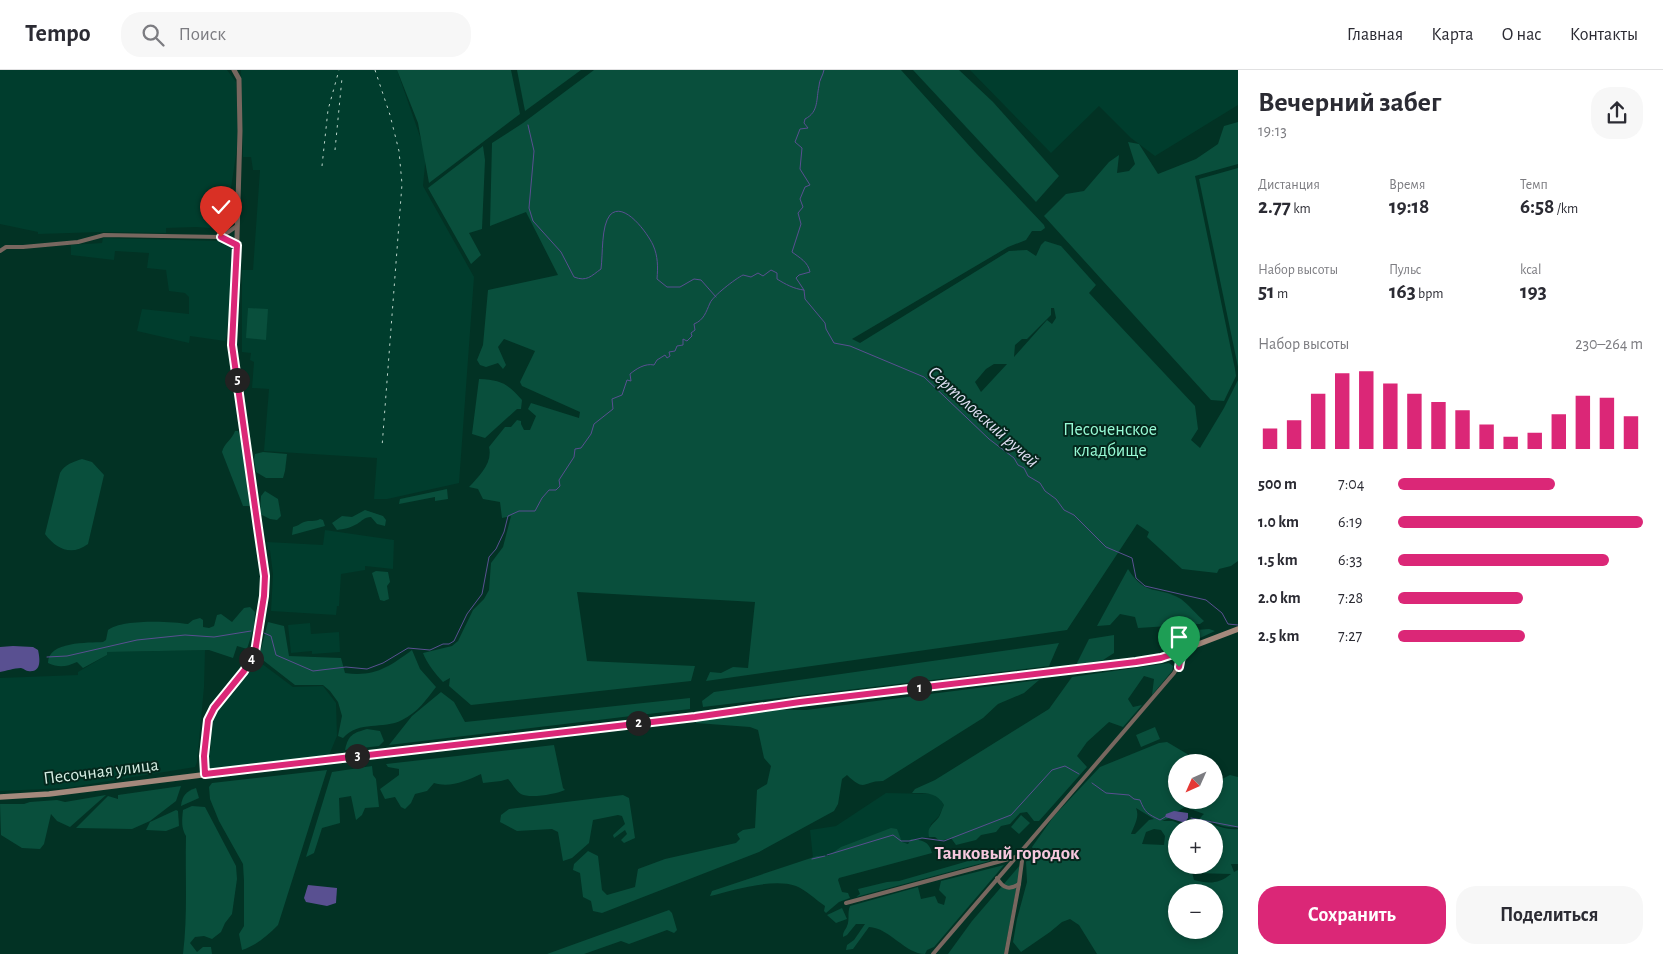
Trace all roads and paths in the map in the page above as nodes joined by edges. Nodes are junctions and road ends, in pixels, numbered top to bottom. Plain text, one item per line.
1 (234, 70) edge
2 (237, 226) junction
3 (221, 237) junction
4 (237, 245) junction
5 (0, 251) edge
6 (1238, 629) edge
7 (1182, 651) junction
8 (205, 774) junction
9 (0, 797) edge
10 (1018, 855) junction
11 (997, 878) junction
12 (1019, 884) junction
13 (846, 903) dead end
14 (933, 954) edge
15 (1006, 954) edge

1 - 2 street
2 - 3 street
2 - 4 street
3 - 4 street
3 - 5 street
4 - 8 street
6 - 7 main road, Песочная улица
7 - 8 main road, Песочная улица
7 - 10 street
8 - 9 main road, Песочная улица
10 - 11 street
10 - 12 street
10 - 13 street
11 - 12 street
11 - 14 street
12 - 15 street

